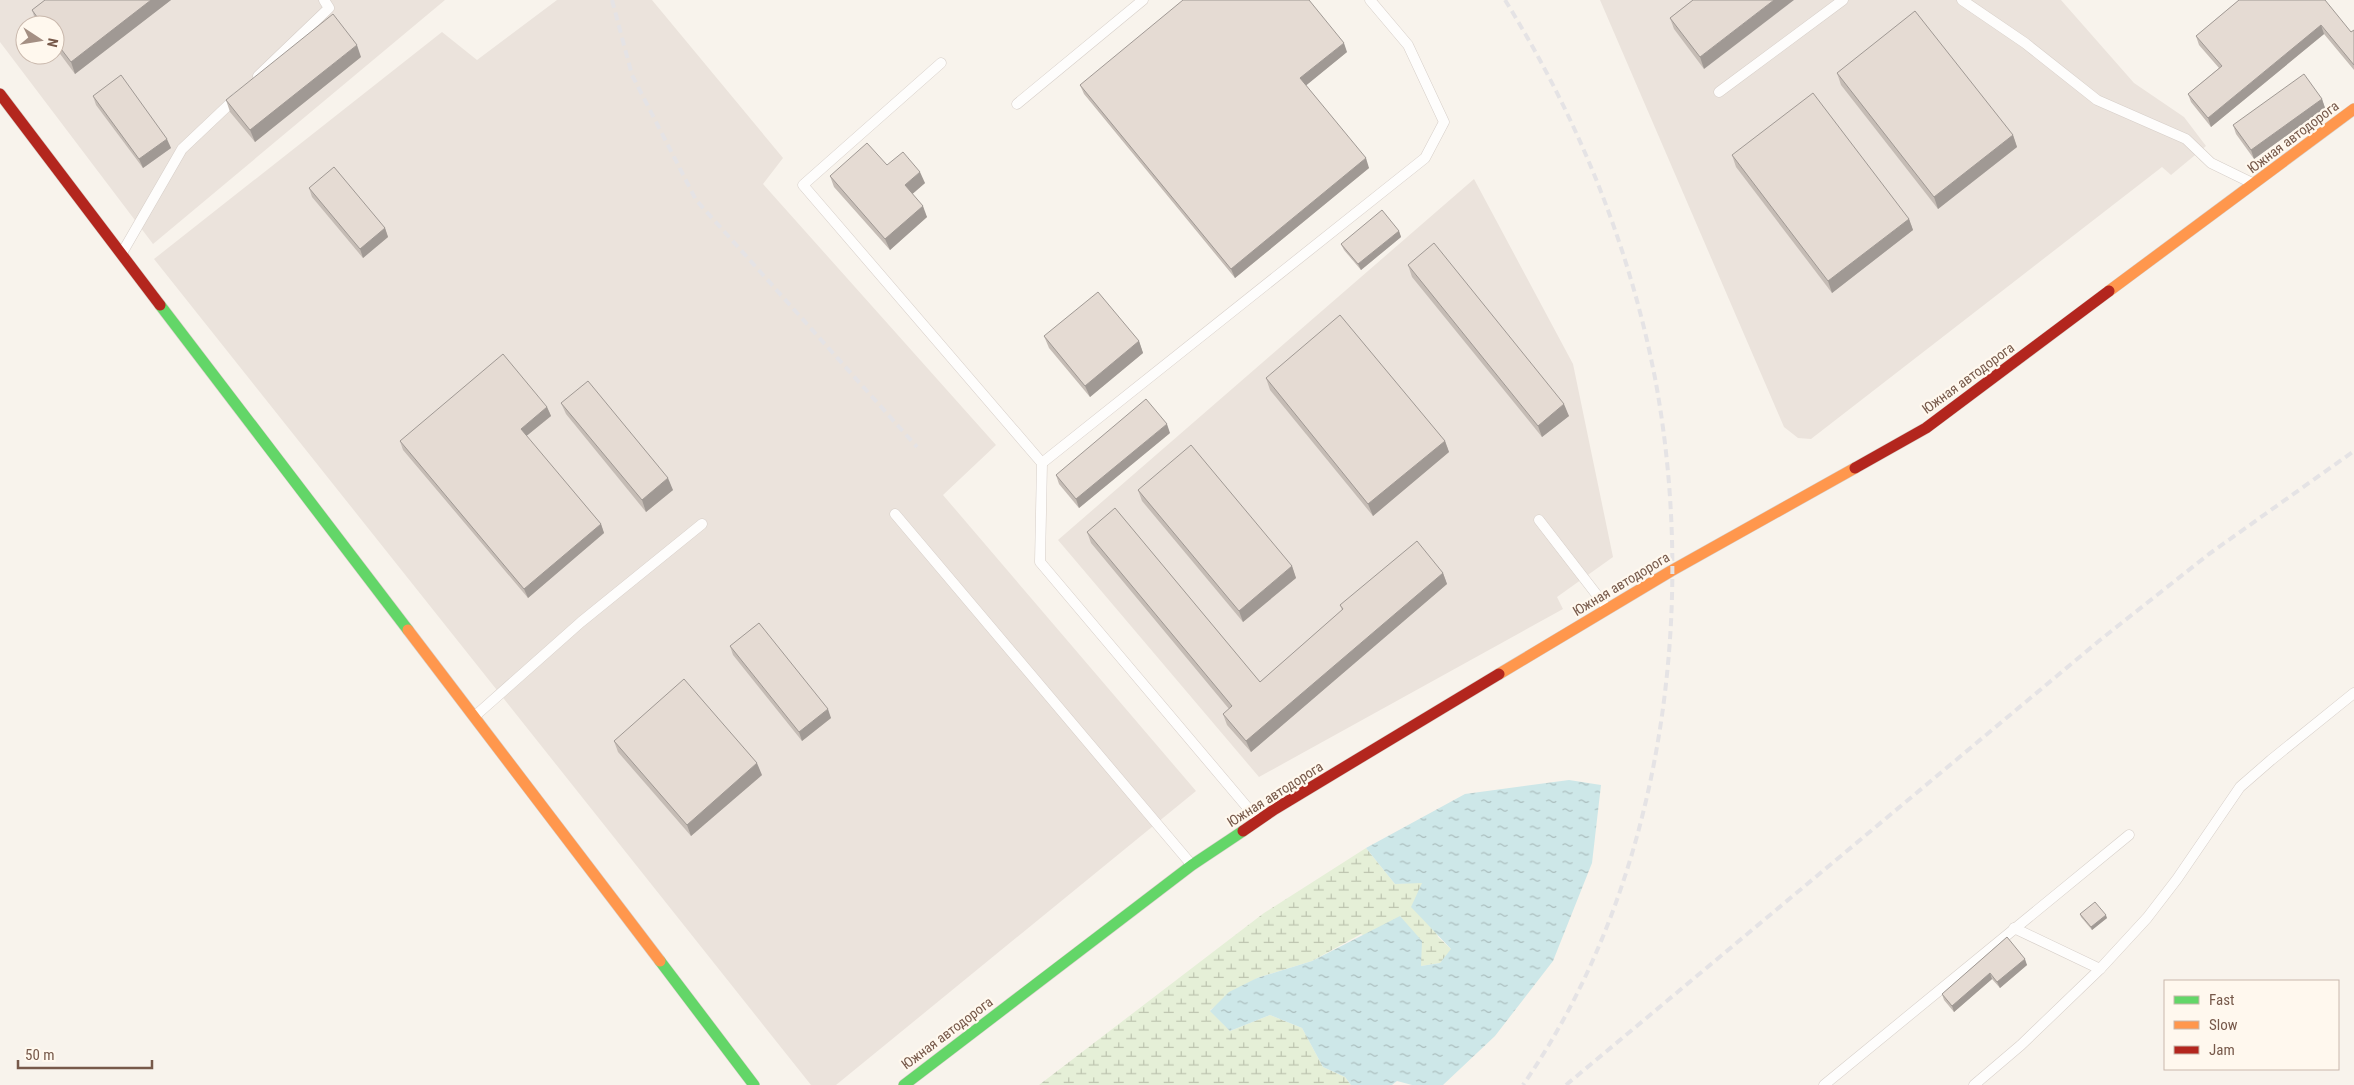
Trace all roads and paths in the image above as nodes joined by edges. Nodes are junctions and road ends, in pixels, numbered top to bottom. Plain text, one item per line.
1 (324, 0) edge
2 (1143, 0) edge
3 (1370, 0) edge
4 (1843, 0) edge
5 (1962, 0) edge
6 (941, 63) dead end
7 (1719, 92) dead end
8 (0, 94) edge
9 (1017, 104) dead end
10 (2354, 110) edge
11 (2255, 185) junction
12 (122, 254) junction
13 (1042, 464) junction
14 (895, 514) dead end
15 (1539, 520) dead end
16 (702, 524) dead end
17 (1608, 609) junction
18 (2354, 693) edge
19 (475, 716) junction
20 (1259, 820) junction
21 (2129, 835) dead end
22 (1192, 865) junction
23 (2014, 928) junction
24 (2100, 969) junction
25 (754, 1085) edge
26 (904, 1085) edge
27 (1824, 1085) edge
28 (1974, 1085) edge

1 - 12 lane
2 - 9 lane
3 - 13 lane
4 - 7 lane
5 - 11 lane
6 - 13 lane
8 - 12 main road
10 - 11 main road, Южная автодорога
11 - 17 main road, Южная автодорога
12 - 19 main road
13 - 20 lane
14 - 22 lane
15 - 17 lane
16 - 19 lane
17 - 20 main road, Южная автодорога
18 - 24 lane
19 - 25 main road
20 - 22 main road, Южная автодорога
21 - 23 lane
22 - 26 main road, Южная автодорога
23 - 24 lane
23 - 27 lane
24 - 28 lane

